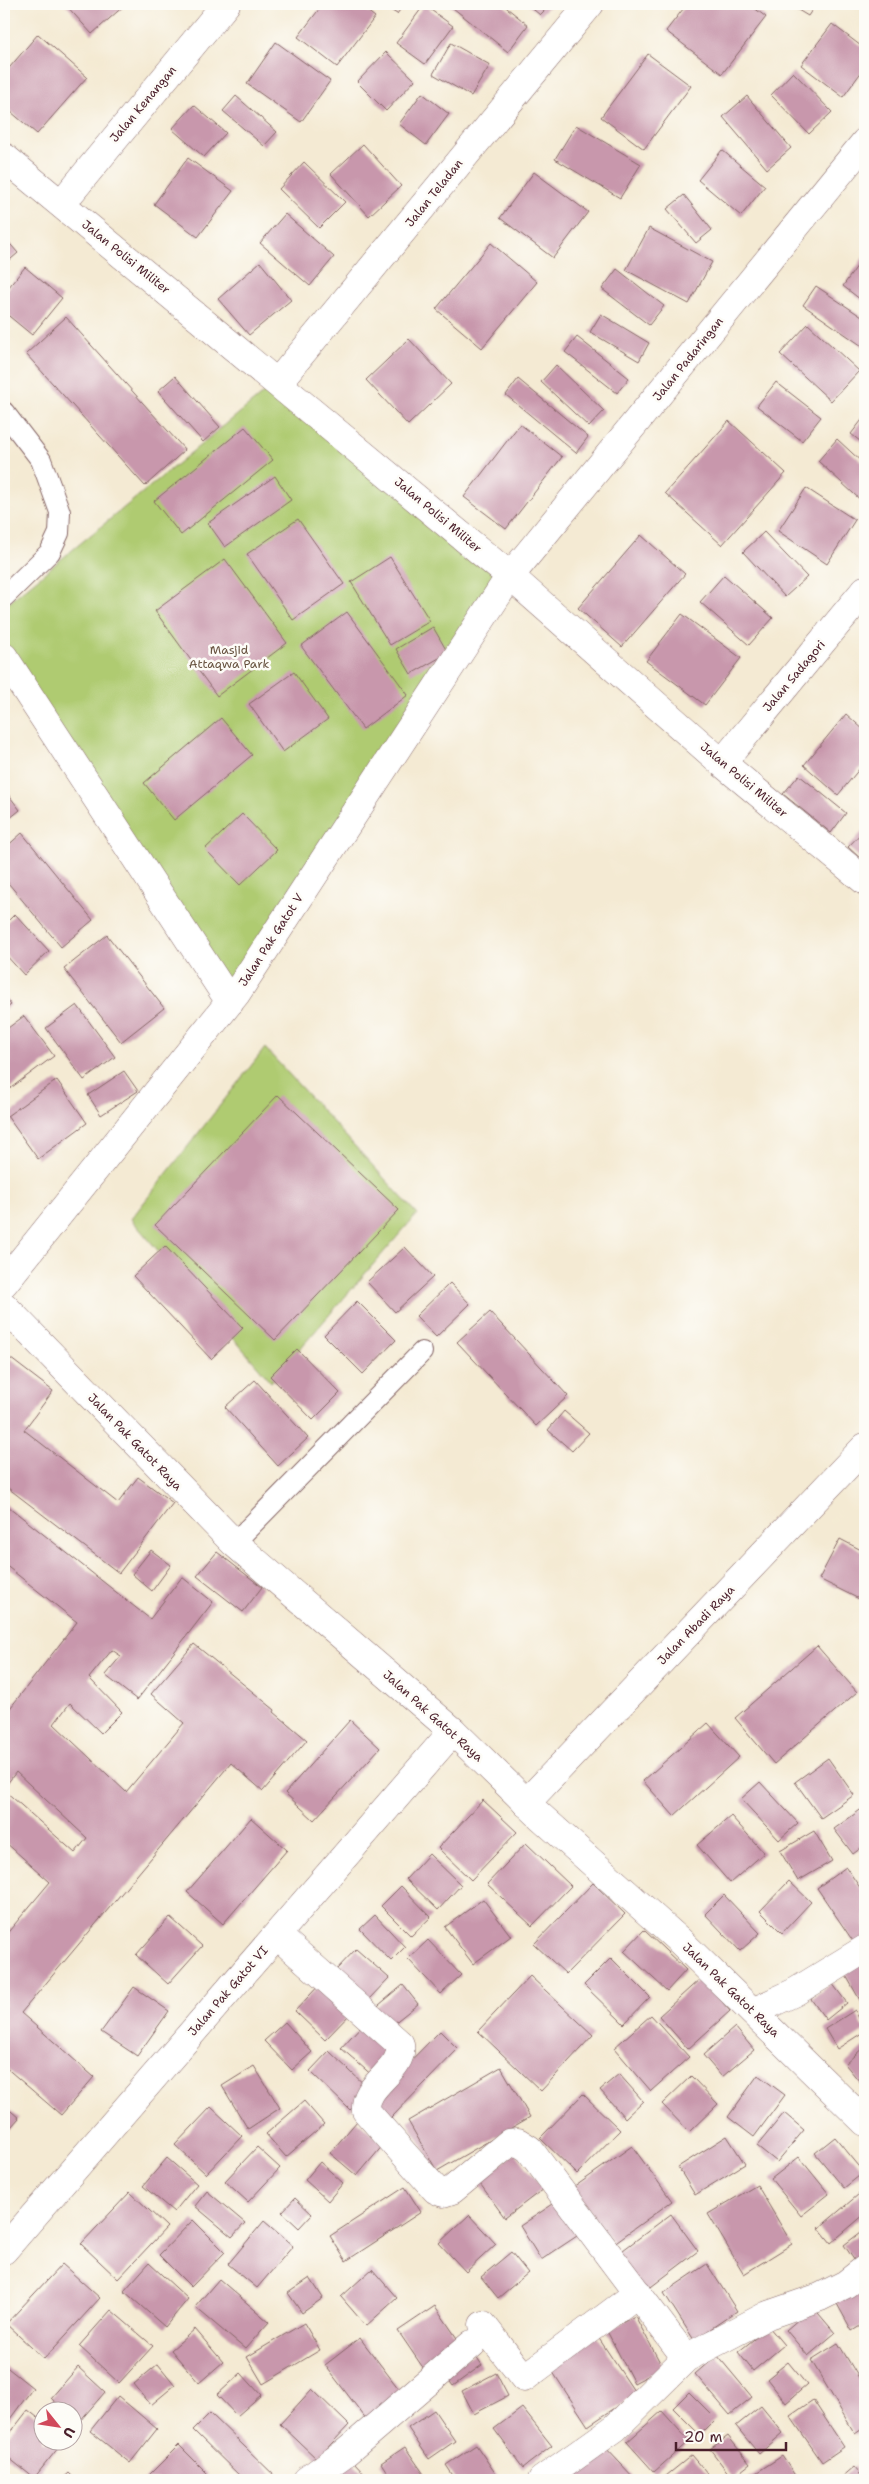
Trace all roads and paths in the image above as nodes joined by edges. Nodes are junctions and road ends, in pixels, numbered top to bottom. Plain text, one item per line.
1 (226, 4) edge
2 (590, 4) edge
3 (865, 142) edge
4 (4, 157) edge
5 (61, 204) junction
6 (278, 382) junction
7 (4, 412) edge
8 (510, 576) junction
9 (865, 590) edge
10 (4, 597) edge
11 (4, 657) edge
12 (722, 762) junction
13 (865, 881) edge
14 (230, 1002) junction
15 (4, 1283) edge
16 (4, 1306) edge
17 (422, 1352) dead end
18 (865, 1447) edge
19 (234, 1544) junction
20 (452, 1731) junction
21 (526, 1803) junction
22 (277, 1935) junction
23 (865, 1949) edge
24 (753, 2012) junction
25 (865, 2122) edge
26 (4, 2250) edge
27 (865, 2269) edge
28 (638, 2293) junction
29 (686, 2358) junction
30 (307, 2480) edge
31 (542, 2480) edge

1 - 5 street, Jalan Kenangan
2 - 6 street, Jalan Teladan
3 - 8 street, Jalan Padaringan
4 - 5 street, Jalan Polisi Militer
5 - 6 street, Jalan Polisi Militer
6 - 8 street, Jalan Polisi Militer
7 - 10 lane
8 - 12 street, Jalan Polisi Militer
8 - 14 street, Jalan Pak Gatot V
9 - 12 street, Jalan Sadagori
11 - 14 street
12 - 13 street, Jalan Polisi Militer
14 - 15 street, Jalan Pak Gatot V
16 - 19 street, Jalan Pak Gatot Raya
17 - 19 lane
18 - 21 street, Jalan Abadi Raya
19 - 20 street, Jalan Pak Gatot Raya
20 - 21 street, Jalan Pak Gatot Raya
20 - 22 street, Jalan Pak Gatot VI
21 - 24 street, Jalan Pak Gatot Raya
22 - 26 street, Jalan Pak Gatot VI
22 - 28 street
23 - 24 street
24 - 25 street, Jalan Pak Gatot Raya
27 - 29 street
28 - 29 street
28 - 30 street
29 - 31 street

